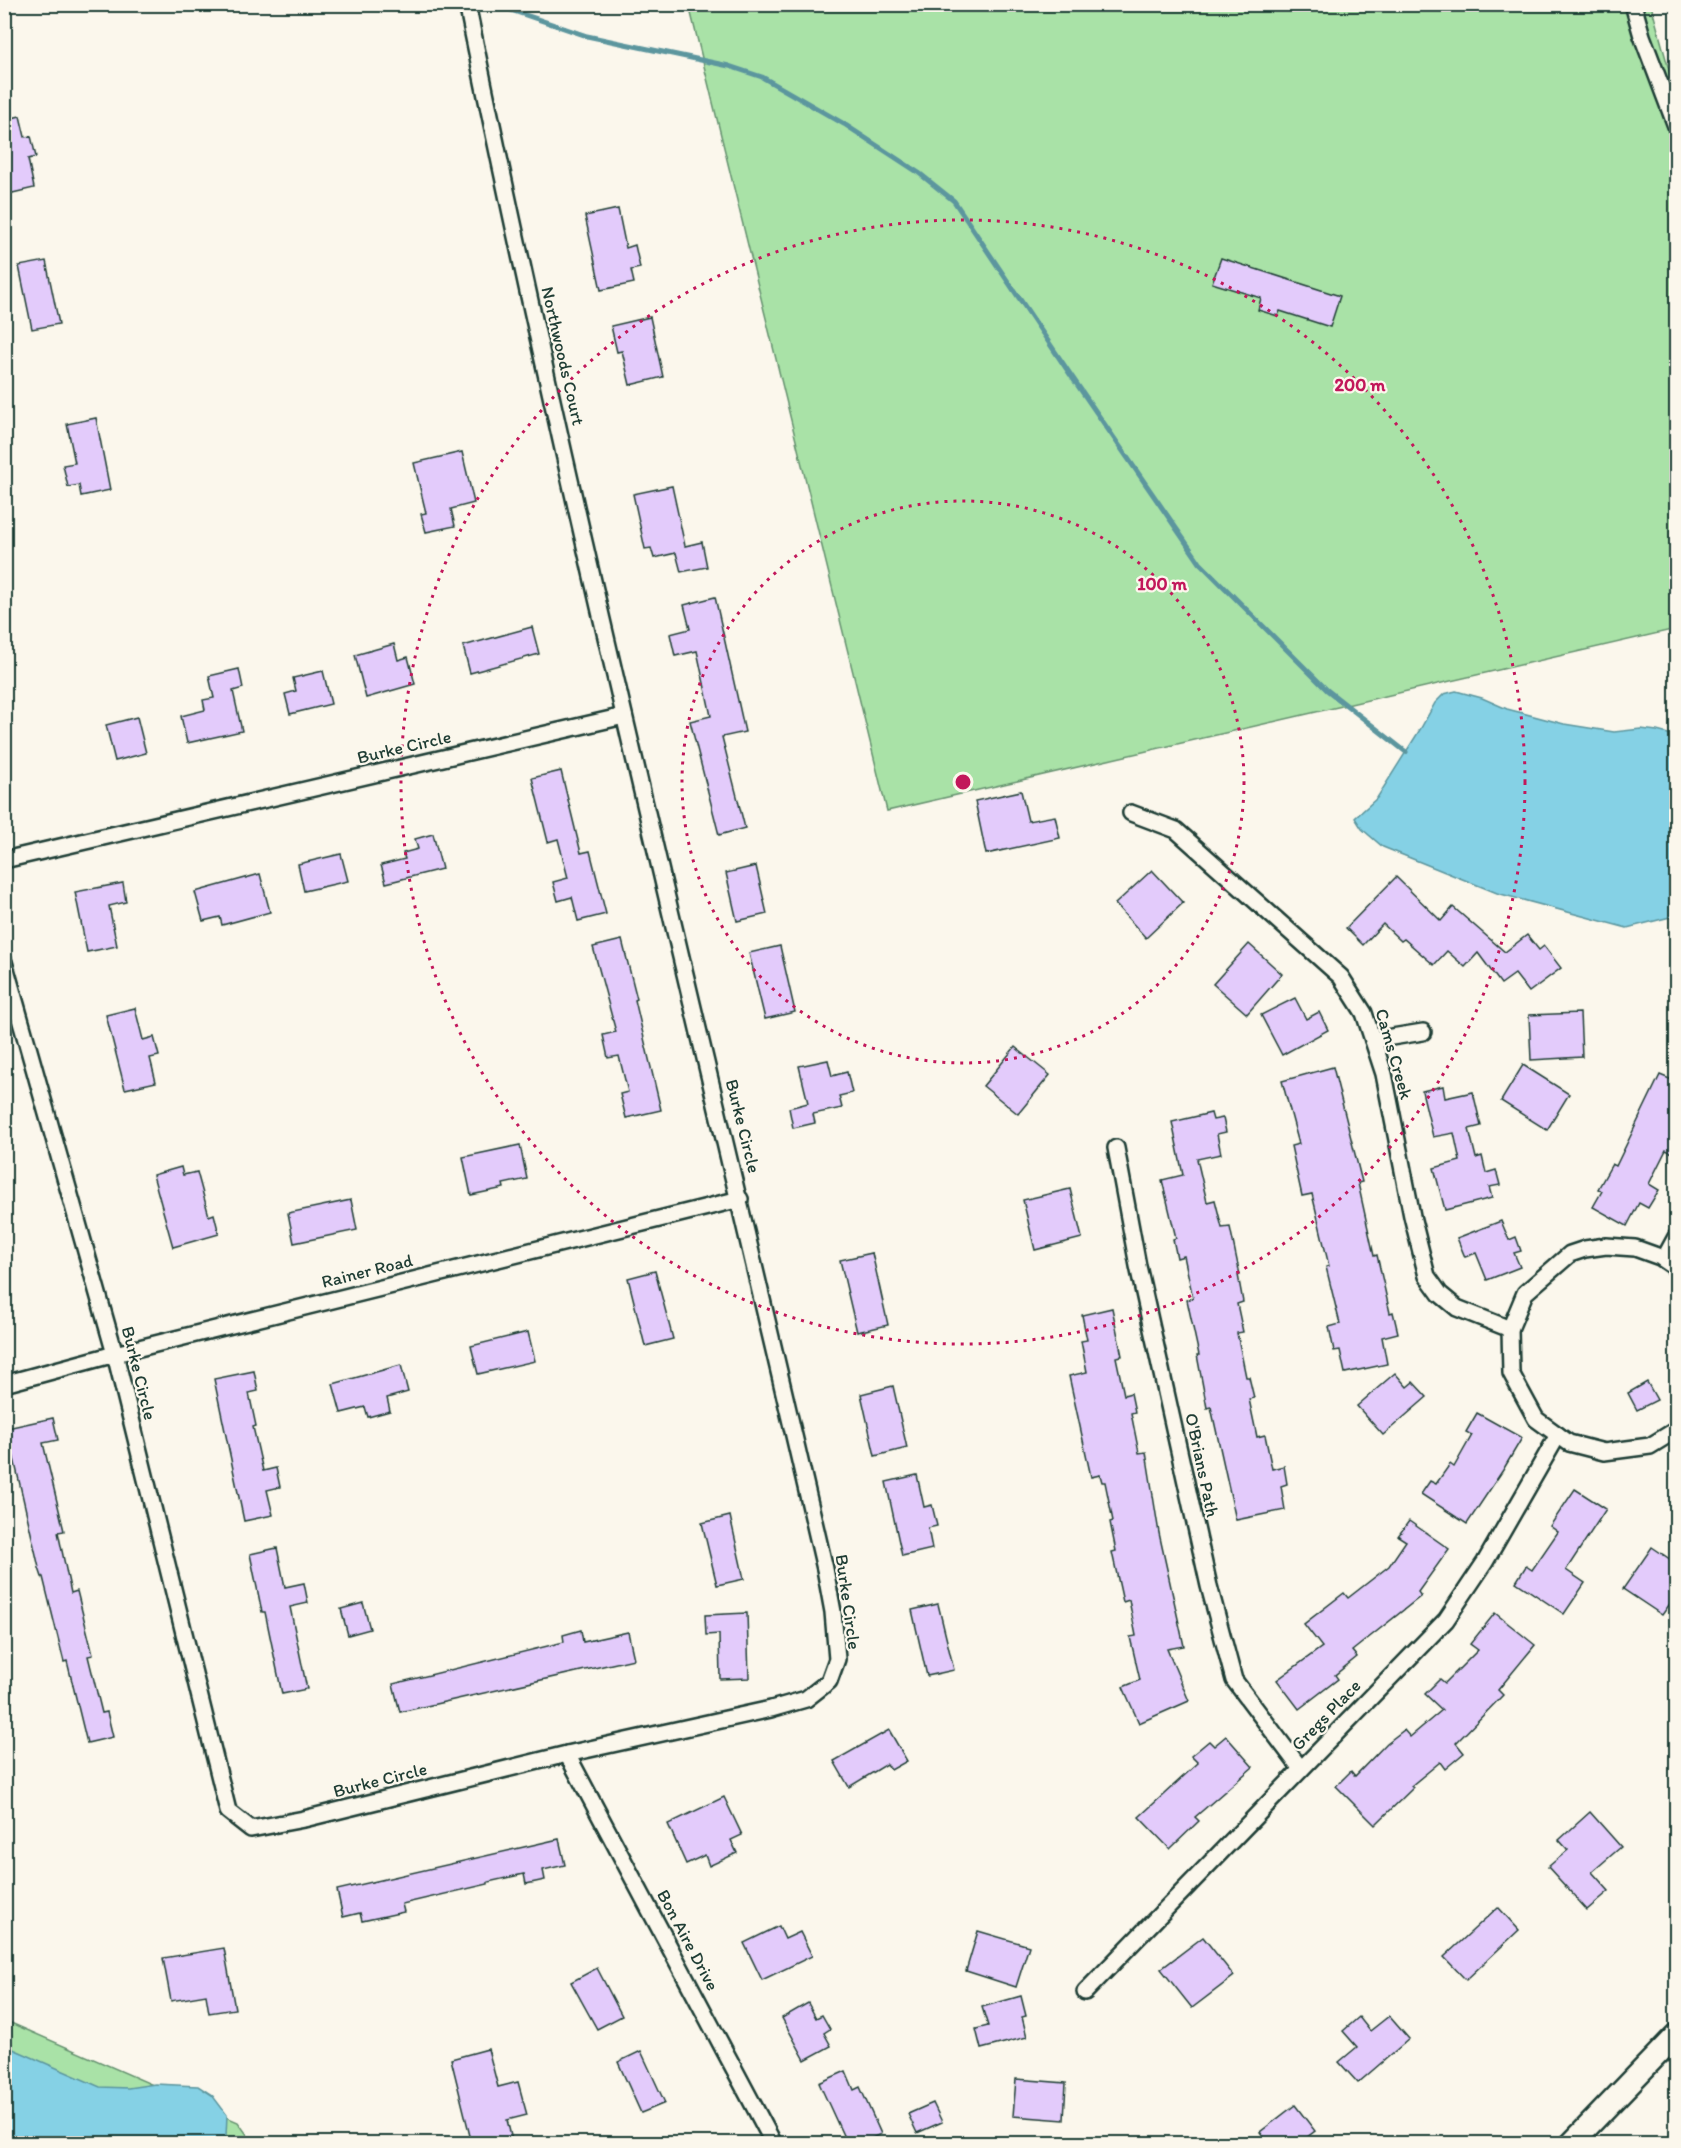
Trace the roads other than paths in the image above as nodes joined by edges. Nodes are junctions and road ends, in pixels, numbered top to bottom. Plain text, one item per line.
1 (467, 4) edge
2 (1633, 4) edge
3 (1677, 126) edge
4 (624, 716) junction
5 (1131, 813) dead end
6 (4, 860) edge
7 (4, 962) edge
8 (1423, 1032) dead end
9 (1373, 1040) junction
10 (1116, 1148) dead end
11 (740, 1200) junction
12 (1677, 1237) edge
13 (1670, 1263) edge
14 (1510, 1329) junction
15 (115, 1354) junction
16 (4, 1384) edge
17 (1677, 1430) edge
18 (1558, 1435) junction
19 (567, 1754) junction
20 (1301, 1769) junction
21 (1084, 1992) dead end
22 (1677, 2035) edge
23 (774, 2144) edge
24 (1571, 2144) edge

1 - 4 street, Northwoods Court
2 - 3 street
4 - 6 street, Burke Circle
4 - 11 street, Burke Circle
5 - 9 street, Cams Creek
7 - 15 street, Burke Circle
8 - 9 street
9 - 14 street, Cams Creek
10 - 20 street, O'Brians Path
11 - 15 street, Rainer Road
11 - 19 street, Burke Circle
12 - 13 street
13 - 14 street
14 - 18 street
15 - 16 street, Rainer Road
15 - 19 street, Burke Circle
17 - 18 street
18 - 20 street, Gregs Place
19 - 23 street, Bon Aire Drive
20 - 21 street, Gregs Place
22 - 24 main road

